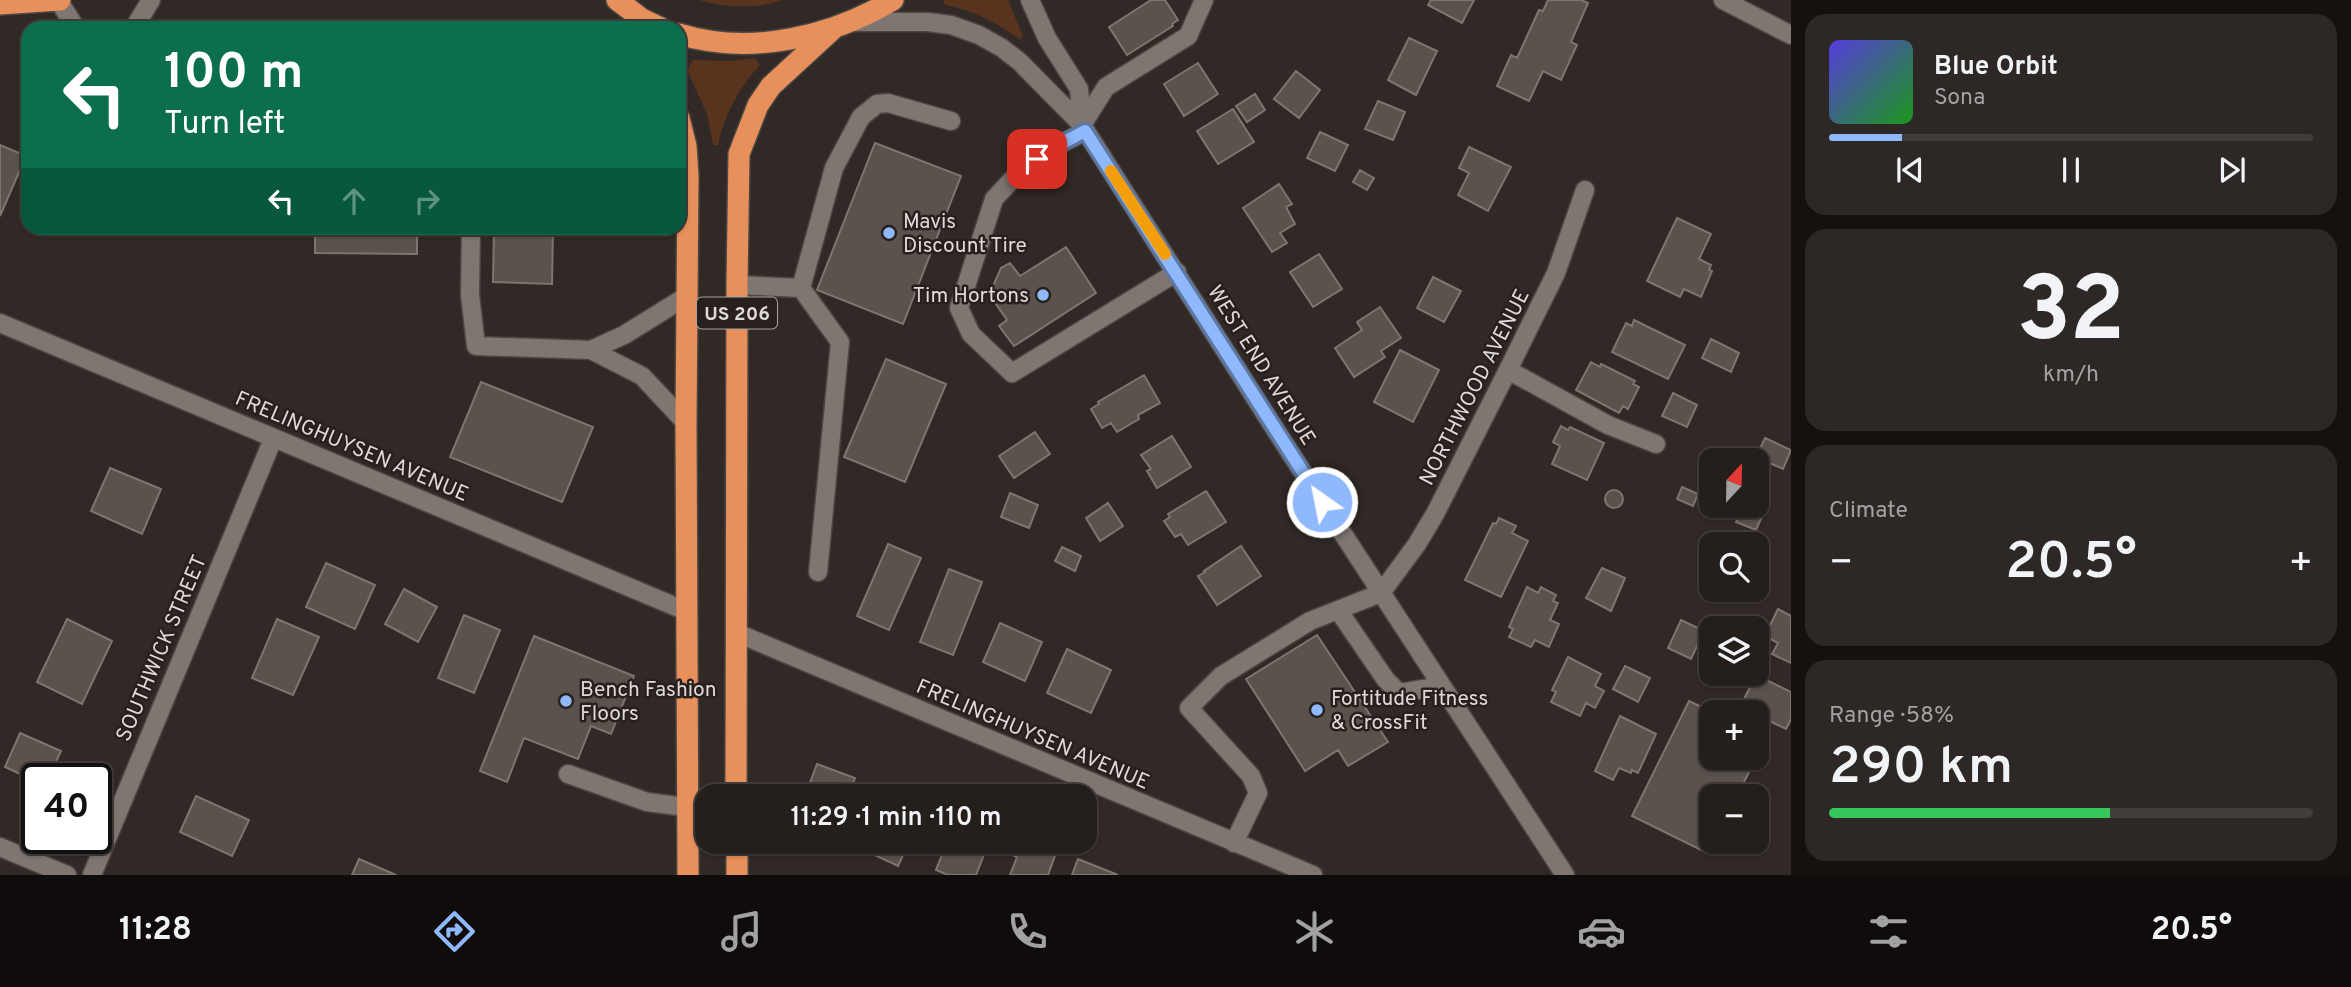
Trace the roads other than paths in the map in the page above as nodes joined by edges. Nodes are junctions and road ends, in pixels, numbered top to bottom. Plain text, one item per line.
1 (59, 0) edge
2 (151, 0) edge
3 (893, 0) edge
4 (1030, 0) edge
5 (1204, 0) edge
6 (1723, 0) edge
7 (622, 2) edge
8 (0, 4) edge
9 (72, 21) edge
10 (138, 21) edge
11 (632, 21) edge
12 (646, 21) edge
13 (841, 26) junction
14 (1791, 35) edge
15 (686, 36) edge
16 (951, 121) dead end
17 (1083, 128) junction
18 (686, 146) edge
19 (1585, 190) dead end
20 (471, 235) edge
21 (1177, 272) junction
22 (737, 285) junction
23 (801, 288) junction
24 (687, 296) junction
25 (0, 323) edge
26 (591, 350) junction
27 (1508, 370) junction
28 (686, 423) junction
29 (272, 439) junction
30 (1656, 444) dead end
31 (818, 572) dead end
32 (1381, 593) junction
33 (1338, 610) junction
34 (686, 611) junction
35 (737, 633) junction
36 (1442, 686) junction
37 (568, 774) dead end
38 (736, 784) edge
39 (686, 807) junction
40 (1234, 843) junction
41 (0, 847) edge
42 (737, 854) edge
43 (67, 875) edge
44 (92, 875) edge
45 (688, 875) edge
46 (737, 875) edge
47 (1313, 875) edge
48 (1565, 875) edge

1 - 8 highway
1 - 9 street
2 - 10 street
3 - 13 highway, US 206
4 - 17 street, WEST END AVENUE
5 - 17 street
6 - 14 street
7 - 11 highway
7 - 12 highway
13 - 15 highway, US 206
13 - 17 street, WEST END AVENUE
13 - 22 highway, US 206
16 - 23 street
17 - 21 street, WEST END AVENUE
17 - 21 street
18 - 24 highway, US 206
19 - 27 street, NORTHWOOD AVENUE
20 - 26 street
21 - 32 street, WEST END AVENUE
22 - 23 street
22 - 35 highway, US 206
23 - 31 street
24 - 26 street
24 - 28 highway, US 206
25 - 29 street, FRELINGHUYSEN AVENUE
26 - 28 street
27 - 30 street
27 - 32 street, NORTHWOOD AVENUE
28 - 34 highway, US 206
29 - 34 street, FRELINGHUYSEN AVENUE
29 - 44 street, SOUTHWICK STREET
32 - 33 street
32 - 36 street, WEST END AVENUE
33 - 36 street
33 - 40 street
34 - 39 highway, US 206
35 - 38 highway, US 206
35 - 40 street, FRELINGHUYSEN AVENUE
36 - 48 street, WEST END AVENUE
37 - 39 street
39 - 45 highway, US 206
40 - 47 street, FRELINGHUYSEN AVENUE
41 - 43 street
42 - 46 highway

